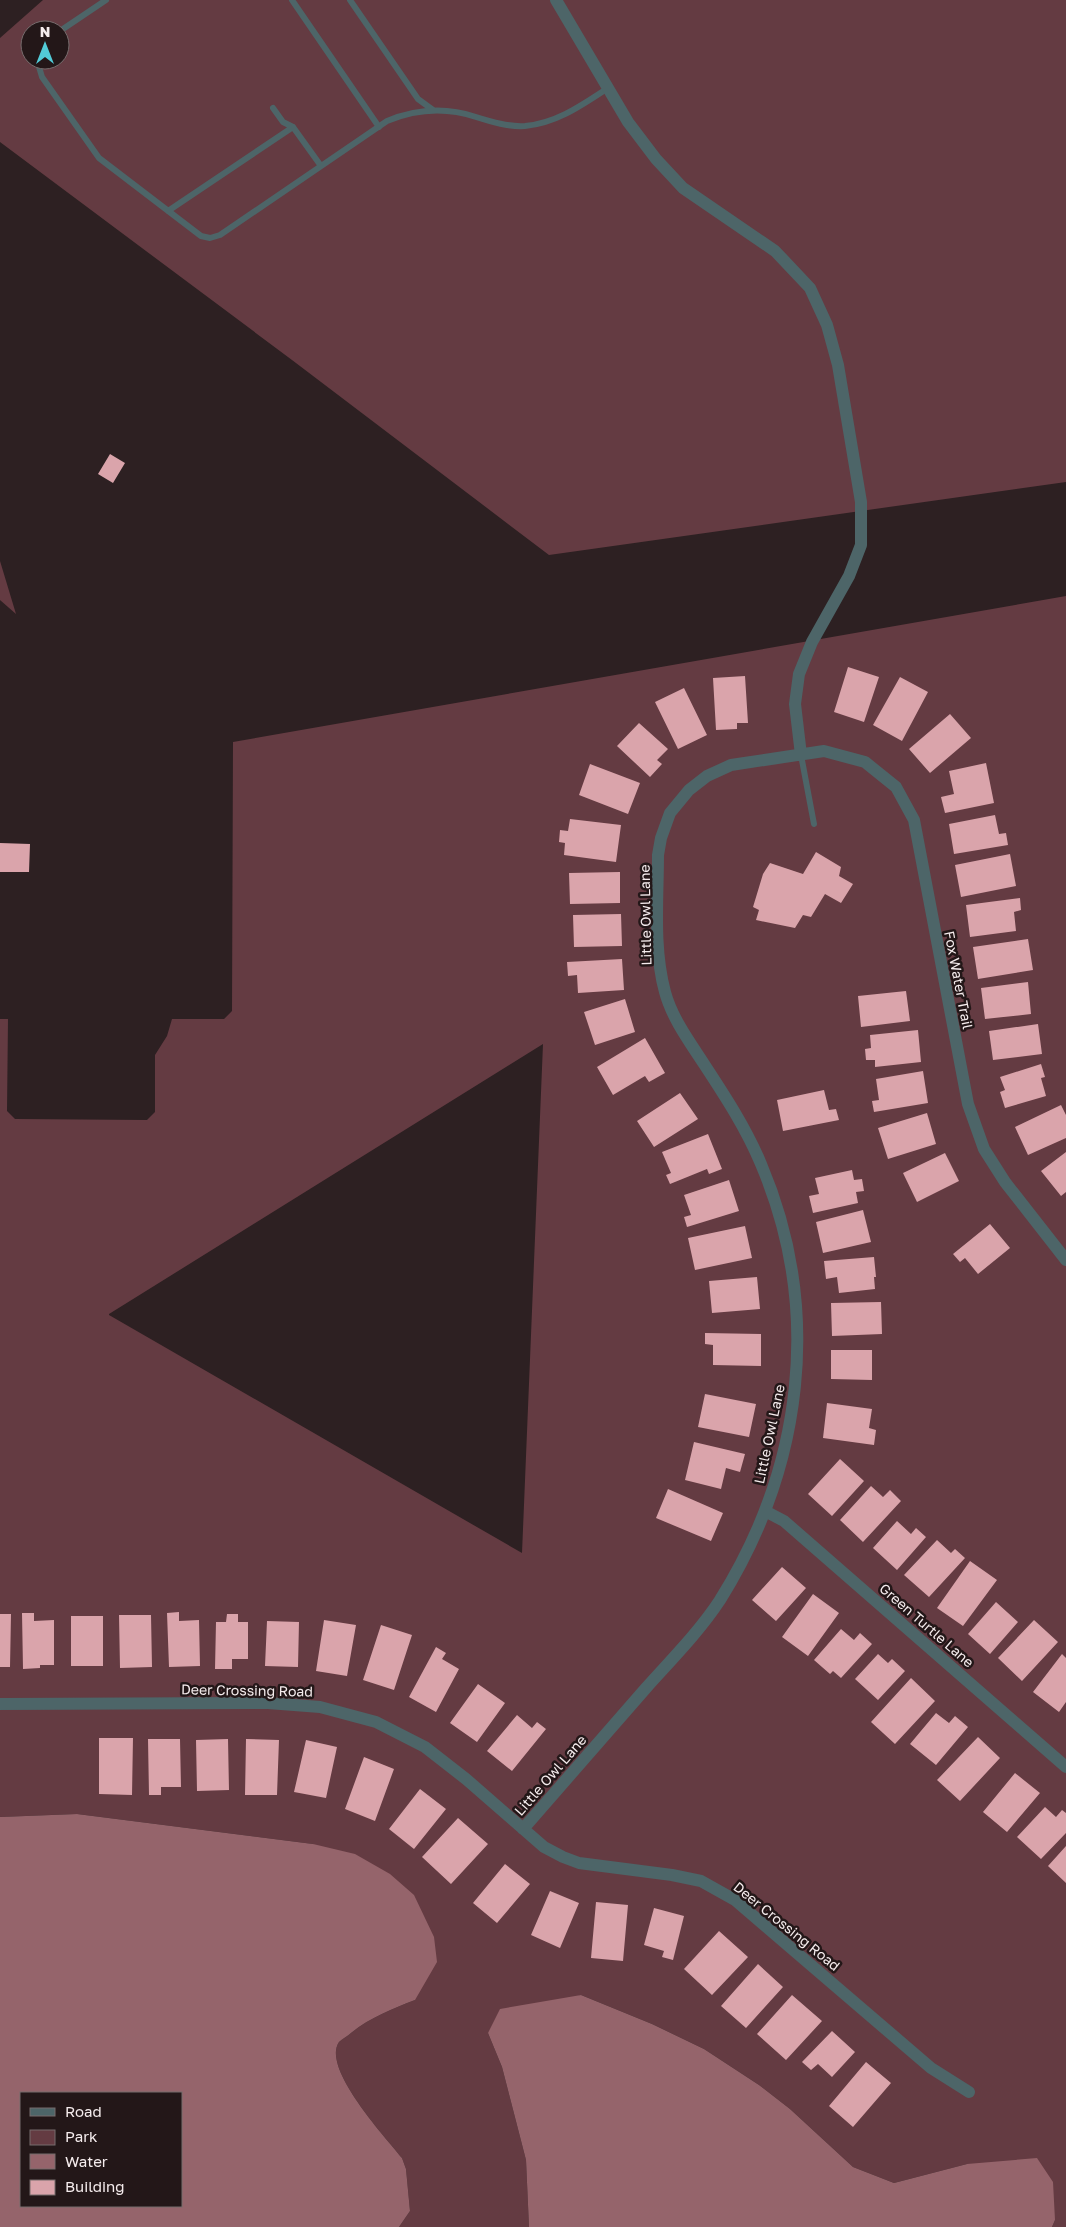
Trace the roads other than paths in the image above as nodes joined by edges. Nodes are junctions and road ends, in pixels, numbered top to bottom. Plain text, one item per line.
1 (106, 0) edge
2 (292, 0) edge
3 (350, 0) edge
4 (556, 0) edge
5 (70, 24) edge
6 (40, 70) edge
7 (608, 88) junction
8 (272, 108) dead end
9 (433, 110) junction
10 (379, 126) junction
11 (293, 127) junction
12 (321, 166) junction
13 (168, 211) junction
14 (800, 755) junction
15 (814, 824) dead end
16 (1066, 1260) edge
17 (765, 1511) junction
18 (0, 1704) edge
19 (1066, 1767) edge
20 (523, 1829) junction
21 (969, 2092) dead end

1 - 5 lane
2 - 10 lane
3 - 9 lane
4 - 7 street
6 - 13 lane
7 - 9 lane
7 - 14 street
8 - 11 lane
9 - 10 lane
10 - 12 lane
11 - 12 lane
11 - 13 lane
12 - 13 lane
14 - 15 lane
14 - 16 street, Fox Water Trail
14 - 17 street, Little Owl Lane
17 - 19 street, Green Turtle Lane
17 - 20 street, Little Owl Lane
18 - 20 street, Deer Crossing Road
20 - 21 street, Deer Crossing Road

